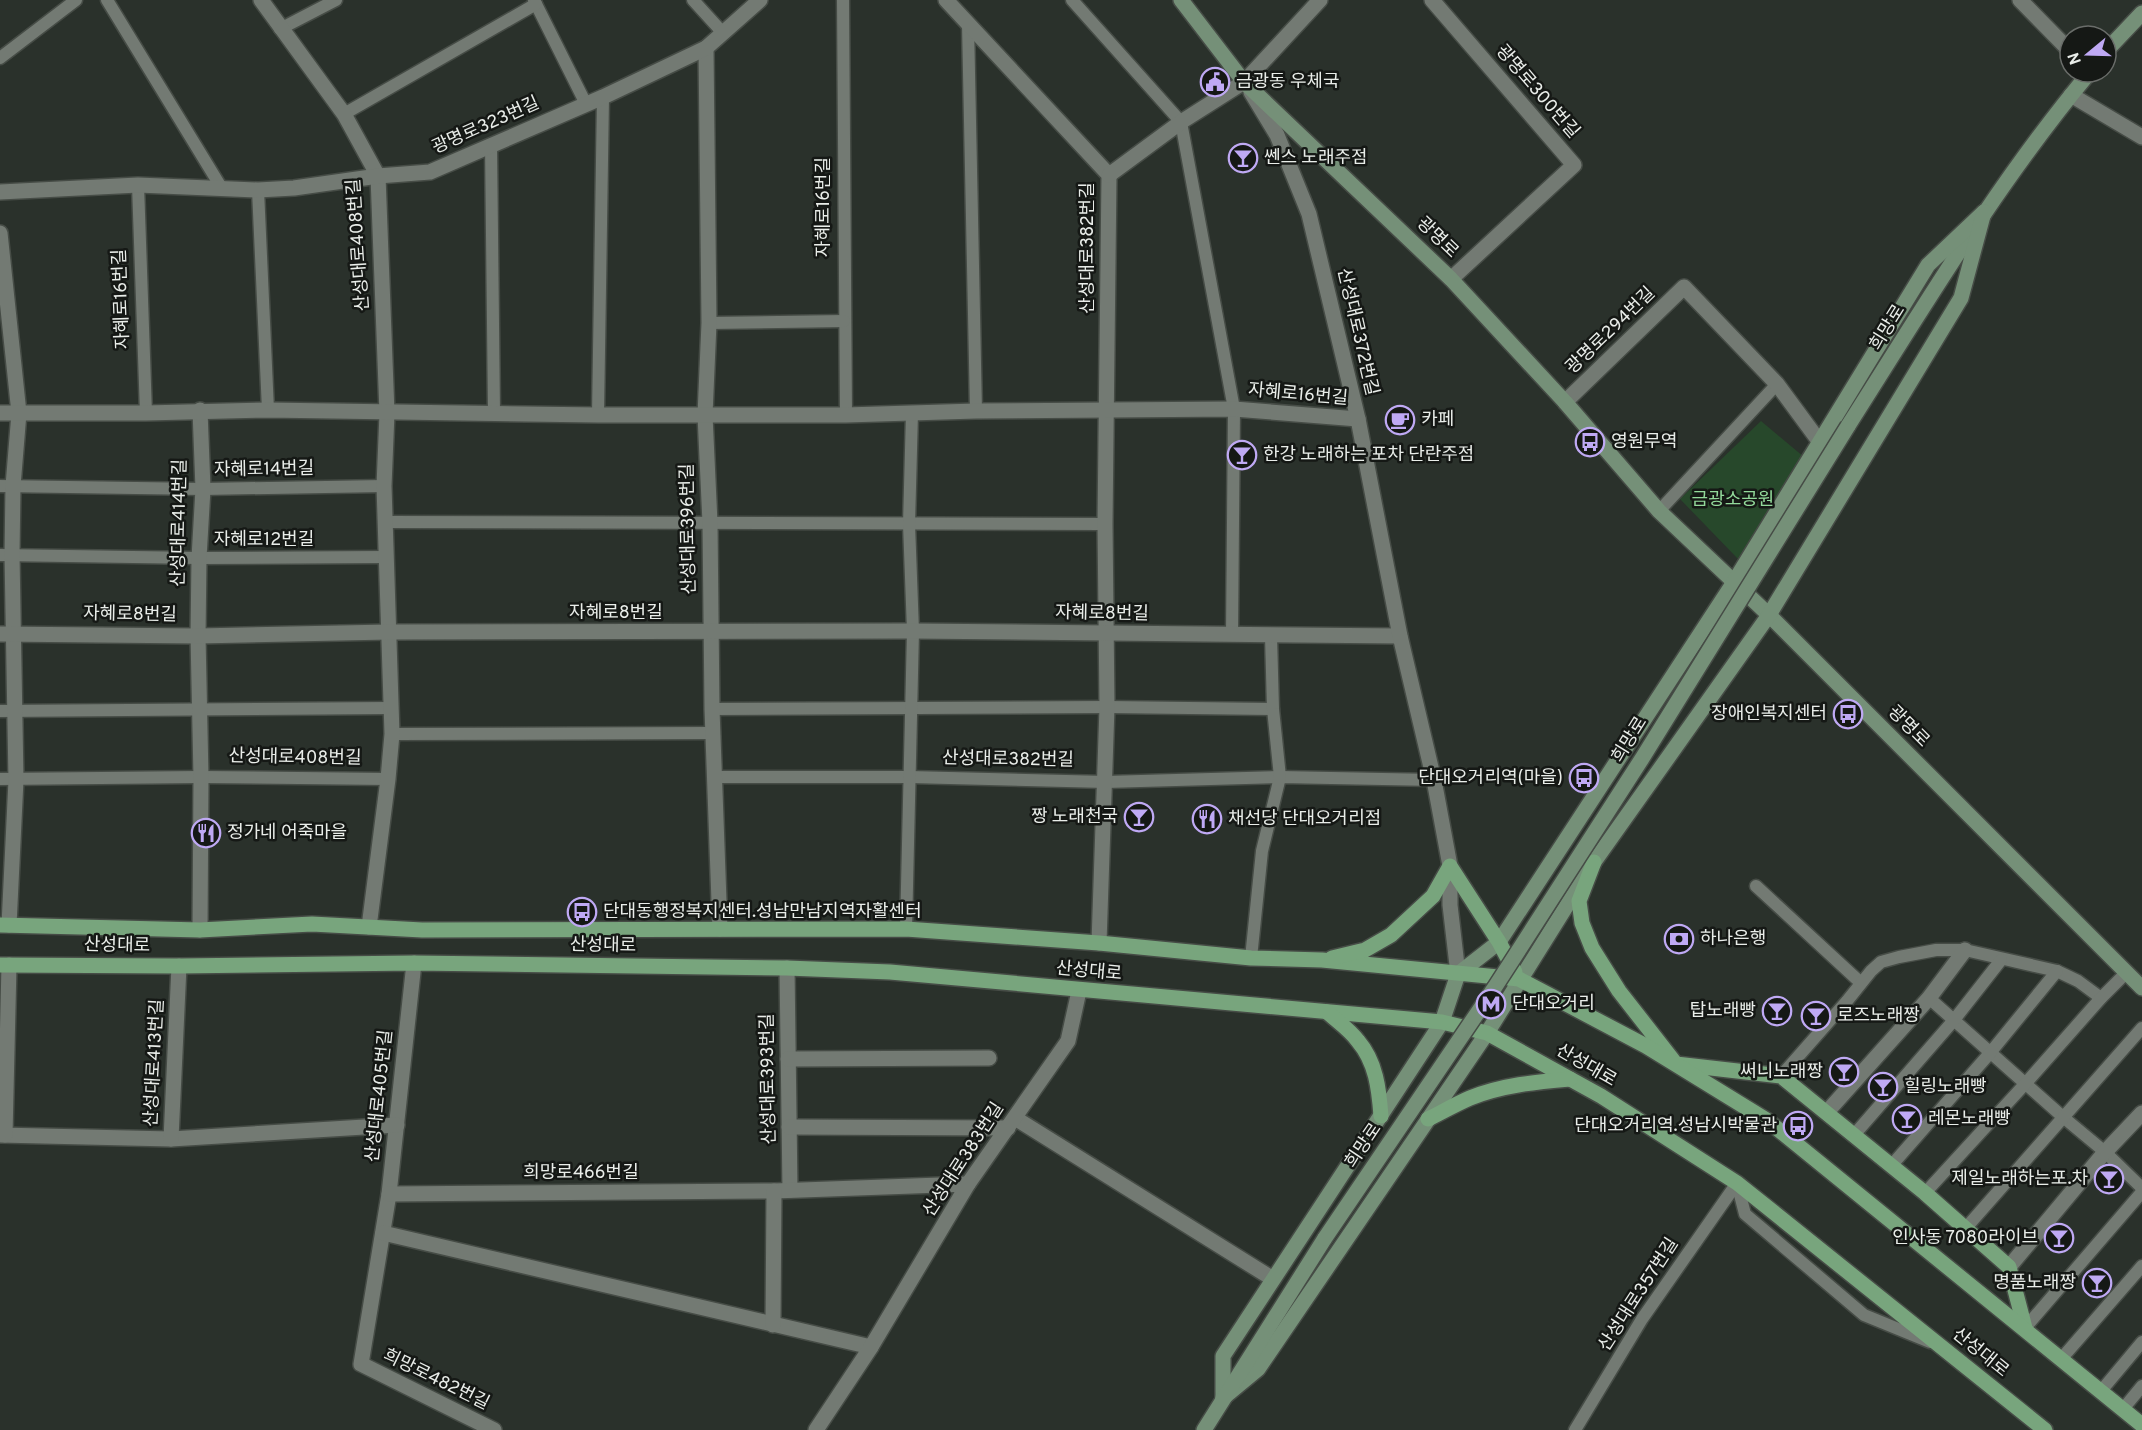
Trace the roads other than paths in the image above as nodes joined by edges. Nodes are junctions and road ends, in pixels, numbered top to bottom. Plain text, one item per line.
1 (76, 0) edge
2 (107, 0) edge
3 (261, 0) edge
4 (336, 0) edge
5 (693, 0) edge
6 (760, 0) edge
7 (843, 0) edge
8 (946, 0) edge
9 (1072, 0) edge
10 (1181, 0) edge
11 (1320, 0) edge
12 (1432, 0) edge
13 (2020, 0) edge
14 (535, 2) edge
15 (2142, 13) edge
16 (968, 24) junction
17 (280, 29) junction
18 (723, 33) junction
19 (2118, 38) edge
20 (2058, 39) edge
21 (706, 48) junction
22 (0, 58) edge
23 (1244, 82) junction
24 (2080, 84) edge
25 (2071, 95) junction
26 (603, 97) junction
27 (586, 104) junction
28 (344, 114) junction
29 (1181, 122) junction
30 (2142, 137) edge
31 (491, 145) junction
32 (1109, 175) junction
33 (378, 176) junction
34 (138, 185) junction
35 (221, 187) junction
36 (258, 190) junction
37 (0, 192) edge
38 (1984, 212) junction
39 (0, 233) edge
40 (1451, 279) junction
41 (844, 321) junction
42 (709, 323) junction
43 (1778, 384) junction
44 (1565, 402) junction
45 (1234, 409) junction
46 (200, 410) junction
47 (268, 410) junction
48 (976, 411) junction
49 (1107, 411) junction
50 (0, 412) edge
51 (494, 412) junction
52 (19, 413) junction
53 (146, 413) junction
54 (387, 413) junction
55 (912, 413) junction
56 (598, 415) junction
57 (705, 415) junction
58 (846, 415) junction
59 (1358, 419) junction
60 (1819, 441) junction
61 (6, 486) edge
62 (384, 486) junction
63 (203, 489) junction
64 (1659, 510) junction
65 (386, 522) junction
66 (710, 523) junction
67 (909, 524) junction
68 (1105, 524) junction
69 (6, 555) edge
70 (385, 557) junction
71 (199, 558) junction
72 (1734, 582) junction
73 (1769, 615) junction
74 (913, 631) junction
75 (389, 632) junction
76 (711, 633) junction
77 (1107, 633) junction
78 (7, 634) edge
79 (1232, 635) junction
80 (198, 636) junction
81 (1272, 636) junction
82 (1400, 636) junction
83 (1107, 707) junction
84 (390, 708) junction
85 (911, 708) junction
86 (199, 709) junction
87 (712, 709) junction
88 (1273, 709) junction
89 (8, 711) edge
90 (714, 733) junction
91 (392, 734) junction
92 (201, 777) junction
93 (715, 777) junction
94 (910, 777) junction
95 (1280, 777) junction
96 (0, 779) edge
97 (388, 779) junction
98 (16, 780) junction
99 (1434, 780) junction
100 (1106, 782) junction
101 (1594, 862) junction
102 (1450, 866) junction
103 (1756, 886) dead end
104 (4, 925) edge
105 (369, 927) junction
106 (720, 929) junction
107 (906, 929) junction
108 (200, 930) junction
109 (1499, 942) junction
110 (1099, 943) junction
111 (1965, 951) junction
112 (1251, 958) junction
113 (1322, 960) junction
114 (2001, 960) junction
115 (414, 963) junction
116 (4, 965) edge
117 (179, 966) junction
118 (787, 968) junction
119 (2057, 971) junction
120 (2126, 973) junction
121 (1458, 974) junction
122 (1519, 980) junction
123 (1861, 983) junction
124 (2142, 988) edge
125 (1079, 991) junction
126 (1929, 998) junction
127 (2101, 998) junction
128 (1327, 1012) junction
129 (1954, 1020) junction
130 (1442, 1022) junction
131 (2142, 1028) edge
132 (1487, 1033) junction
133 (1990, 1053) junction
134 (989, 1058) dead end
135 (788, 1059) junction
136 (1676, 1064) junction
137 (1781, 1076) junction
138 (1570, 1079) junction
139 (2025, 1084) junction
140 (1827, 1112) junction
141 (2142, 1113) edge
142 (1381, 1116) junction
143 (2063, 1117) junction
144 (1428, 1119) junction
145 (1011, 1123) junction
146 (397, 1125) junction
147 (789, 1126) junction
148 (2, 1135) edge
149 (1854, 1135) junction
150 (171, 1139) junction
151 (2105, 1152) junction
152 (1891, 1166) junction
153 (1737, 1183) junction
154 (968, 1184) junction
155 (782, 1190) junction
156 (2142, 1190) edge
157 (1925, 1193) junction
158 (389, 1194) junction
159 (1965, 1229) junction
160 (383, 1233) junction
161 (2142, 1266) edge
162 (2009, 1267) junction
163 (1274, 1279) junction
164 (773, 1325) junction
165 (2025, 1328) junction
166 (2142, 1342) edge
167 (871, 1347) junction
168 (1942, 1347) junction
169 (2062, 1358) junction
170 (361, 1364) joint
171 (2142, 1386) edge
172 (2101, 1391) junction
173 (1223, 1398) junction
174 (2123, 1409) junction
175 (2142, 1425) edge
176 (478, 1426) edge
177 (494, 1430) edge
178 (816, 1430) edge
179 (1204, 1430) edge
180 (1575, 1430) edge
181 (2045, 1430) edge

1 - 22 lane
2 - 35 lane
3 - 17 street, 산성대로408번길
4 - 17 lane
5 - 18 lane
6 - 18 street, 광명로323번길
7 - 41 lane, 자혜로16번길
8 - 16 street, 산성대로382번길
9 - 29 lane
10 - 23 main road, 광명로
11 - 23 street
12 - 40 street, 광명로300번길
13 - 20 street
14 - 27 lane
14 - 28 lane
15 - 19 main road
16 - 32 street, 산성대로382번길
16 - 48 lane
17 - 28 street, 산성대로408번길
18 - 21 street, 광명로323번길
21 - 26 street, 광명로323번길
21 - 42 street, 산성대로396번길
23 - 29 street
23 - 40 main road, 광명로
23 - 59 street, 산성대로372번길
24 - 25 main road, 희망로
25 - 30 street
25 - 38 main road, 희망로
26 - 27 street, 광명로323번길
26 - 56 lane
27 - 31 street, 광명로323번길
28 - 33 street, 산성대로408번길
29 - 32 street
29 - 45 lane, 자혜로16번길
31 - 33 street, 광명로323번길
31 - 51 lane
32 - 49 street, 산성대로382번길
33 - 36 street, 광명로323번길
33 - 54 street, 산성대로408번길
34 - 35 street, 광명로323번길
34 - 37 street, 광명로323번길
34 - 53 lane, 자혜로16번길
35 - 36 street, 광명로323번길
36 - 47 lane
38 - 60 main road
38 - 73 main road
38 - 173 main road, 희망로, bridge
39 - 52 street
40 - 44 main road, 광명로
41 - 42 lane
41 - 58 lane, 자혜로16번길
42 - 57 street, 산성대로396번길
43 - 44 street, 광명로294번길
43 - 60 street
43 - 64 lane
44 - 64 main road, 광명로
45 - 49 street, 자혜로16번길
45 - 59 street, 자혜로16번길
45 - 79 lane
46 - 47 street, 자혜로16번길
46 - 53 street, 자혜로16번길
46 - 63 street, 산성대로414번길
47 - 54 street, 자혜로16번길
48 - 49 street, 자혜로16번길
48 - 55 street, 자혜로16번길
49 - 68 street, 산성대로382번길
50 - 52 street, 자혜로16번길
51 - 54 street, 자혜로16번길
51 - 56 street, 자혜로16번길
52 - 53 street, 자혜로16번길
52 - 61 street
54 - 62 street, 산성대로408번길
55 - 58 street, 자혜로16번길
55 - 67 lane
56 - 57 street, 자혜로16번길
57 - 58 street, 자혜로16번길
57 - 66 street, 산성대로396번길
59 - 82 street, 산성대로372번길
60 - 72 main road
61 - 63 lane, 자혜로14번길
61 - 69 street
62 - 63 lane, 자혜로14번길
62 - 65 street, 산성대로408번길
63 - 71 street, 산성대로414번길
64 - 72 main road, 광명로
65 - 66 lane
65 - 70 street, 산성대로408번길
66 - 67 lane
66 - 76 street, 산성대로396번길
67 - 68 lane
67 - 74 lane
68 - 77 street, 산성대로382번길
69 - 71 lane, 자혜로12번길
69 - 78 street
70 - 71 lane, 자혜로12번길
70 - 75 street, 산성대로408번길
71 - 80 street, 산성대로414번길
72 - 73 main road, 광명로
72 - 109 main road
73 - 101 main road
73 - 120 main road, 광명로
74 - 76 street, 자혜로8번길
74 - 77 street, 자혜로8번길
74 - 85 lane
75 - 76 street, 자혜로8번길
75 - 80 street, 자혜로8번길
75 - 84 street, 산성대로408번길
76 - 87 street, 산성대로396번길
77 - 79 street, 자혜로8번길
77 - 83 street, 산성대로382번길
78 - 80 street, 자혜로8번길
78 - 89 street
79 - 81 street, 자혜로8번길
80 - 86 street, 산성대로414번길
81 - 82 street, 자혜로8번길
81 - 88 lane
82 - 99 street, 산성대로372번길
83 - 85 lane
83 - 88 lane
83 - 100 street, 산성대로382번길
84 - 86 lane
84 - 91 street, 산성대로408번길
85 - 87 lane
85 - 94 lane
86 - 89 lane
86 - 92 street, 산성대로414번길
87 - 90 street, 산성대로396번길
88 - 95 lane
89 - 98 street
90 - 91 lane
90 - 93 street, 산성대로396번길
91 - 97 street, 산성대로408번길
92 - 97 lane, 산성대로408번길
92 - 98 lane
92 - 108 street, 산성대로414번길
93 - 94 lane, 산성대로382번길
93 - 106 street, 산성대로396번길
94 - 100 lane, 산성대로382번길
94 - 107 lane
95 - 99 lane
95 - 100 lane
95 - 112 lane
96 - 98 lane
97 - 105 street, 산성대로408번길
98 - 104 street
99 - 102 street, 산성대로372번길
100 - 110 street, 산성대로382번길
101 - 122 main road
101 - 136 main road
102 - 109 main road
102 - 113 main road
102 - 121 street, 산성대로372번길
103 - 123 lane
104 - 108 main road, 산성대로
105 - 106 main road, 산성대로
105 - 108 main road, 산성대로
106 - 107 main road, 산성대로
107 - 110 main road, 산성대로
109 - 121 main road
109 - 122 main road
110 - 112 main road, 산성대로
111 - 114 lane
111 - 123 lane
111 - 126 street
112 - 113 main road, 산성대로
113 - 121 main road, 산성대로
114 - 119 lane
114 - 129 lane
115 - 117 main road, 산성대로
115 - 118 main road, 산성대로
115 - 146 street, 산성대로405번길
116 - 117 main road, 산성대로
116 - 148 street
117 - 150 street, 산성대로413번길
118 - 125 main road, 산성대로
118 - 135 street, 산성대로393번길
119 - 127 lane
119 - 133 lane
120 - 124 main road, 광명로
120 - 127 lane
121 - 122 main road, 산성대로
121 - 130 main road
122 - 132 main road
122 - 136 main road, 산성대로
123 - 137 lane
125 - 128 main road, 산성대로
125 - 145 street, 산성대로383번길
126 - 129 lane
126 - 140 street
127 - 139 lane
128 - 130 main road, 산성대로
128 - 142 main road
129 - 133 lane
129 - 149 lane
130 - 132 main road, 산성대로
130 - 142 main road
131 - 143 lane
132 - 138 main road, 산성대로
132 - 144 main road
133 - 139 lane
133 - 152 lane
134 - 135 street
135 - 147 street, 산성대로393번길
136 - 137 main road
136 - 165 main road, 산성대로
137 - 140 main road
138 - 144 main road
138 - 153 main road, 산성대로
139 - 143 lane
139 - 157 lane
140 - 149 main road
141 - 151 street
142 - 163 main road
143 - 151 lane
143 - 159 lane
144 - 173 main road
145 - 147 street
145 - 154 street, 산성대로383번길
145 - 163 street
146 - 150 street
146 - 158 street, 산성대로405번길
147 - 155 street, 산성대로393번길
148 - 150 street, 산성대로413번길
149 - 152 main road
151 - 156 lane
151 - 162 street
152 - 157 main road
153 - 168 main road, 산성대로
153 - 168 lane
153 - 180 lane, 산성대로357번길
154 - 155 street, 희망로466번길
154 - 167 street, 산성대로383번길
155 - 158 street, 희망로466번길
155 - 164 street
156 - 165 lane
157 - 159 main road
158 - 160 street, 산성대로405번길
159 - 162 main road
160 - 164 street
160 - 170 street, 산성대로405번길
161 - 169 lane
162 - 165 main road
163 - 173 main road
164 - 167 street
165 - 169 main road, 산성대로
166 - 172 lane
167 - 178 street, 산성대로383번길
168 - 181 main road, 산성대로
169 - 172 main road, 산성대로
170 - 176 street, 희망로482번길
171 - 174 lane
172 - 174 main road, 산성대로
173 - 179 main road, 희망로
174 - 175 main road, 산성대로
176 - 177 street, 희망로482번길

